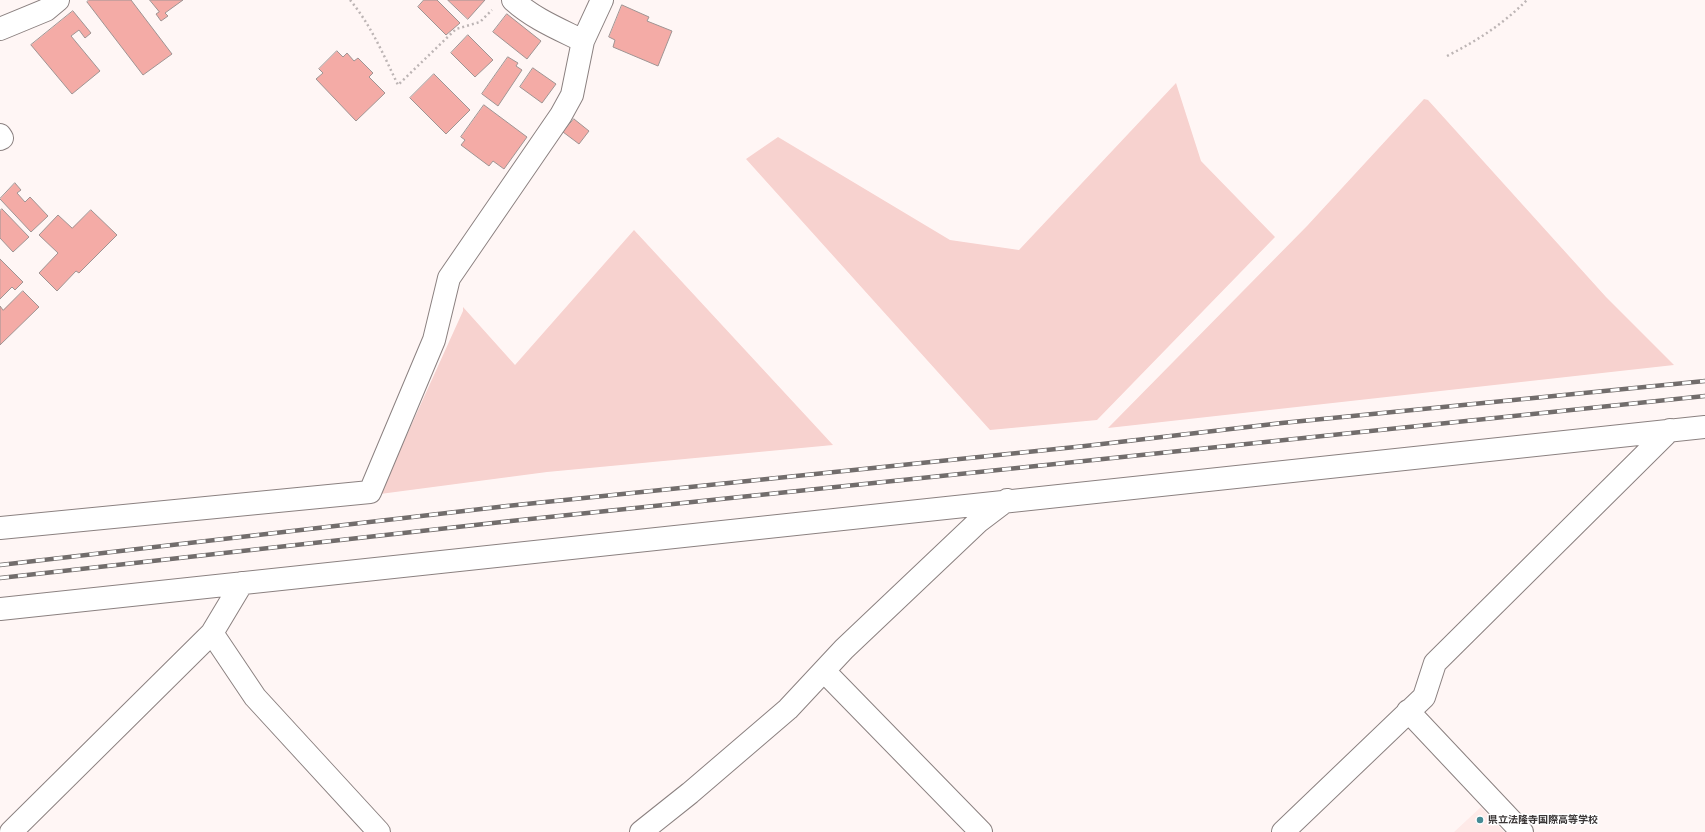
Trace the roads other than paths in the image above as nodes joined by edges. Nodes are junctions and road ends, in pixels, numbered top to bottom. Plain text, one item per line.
1 (58, 0) edge
2 (602, 0) edge
3 (505, 3) edge
4 (0, 29) edge
5 (583, 41) junction
6 (0, 135) edge
7 (0, 139) edge
8 (1705, 426) edge
9 (1670, 430) junction
10 (1008, 500) junction
11 (0, 528) edge
12 (242, 583) junction
13 (0, 609) edge
14 (212, 633) junction
15 (824, 671) junction
16 (1408, 711) junction
17 (11, 832) edge
18 (379, 832) edge
19 (641, 832) edge
20 (981, 832) edge
21 (1283, 832) edge
22 (1522, 832) edge

1 - 4 street
2 - 5 street
3 - 5 street
5 - 11 street
6 - 7 street
8 - 9 street
9 - 10 street
9 - 16 street
10 - 12 street
10 - 15 street
12 - 13 street
12 - 14 street
14 - 17 street
14 - 18 street
15 - 19 street
15 - 20 street
16 - 21 street
16 - 22 street

